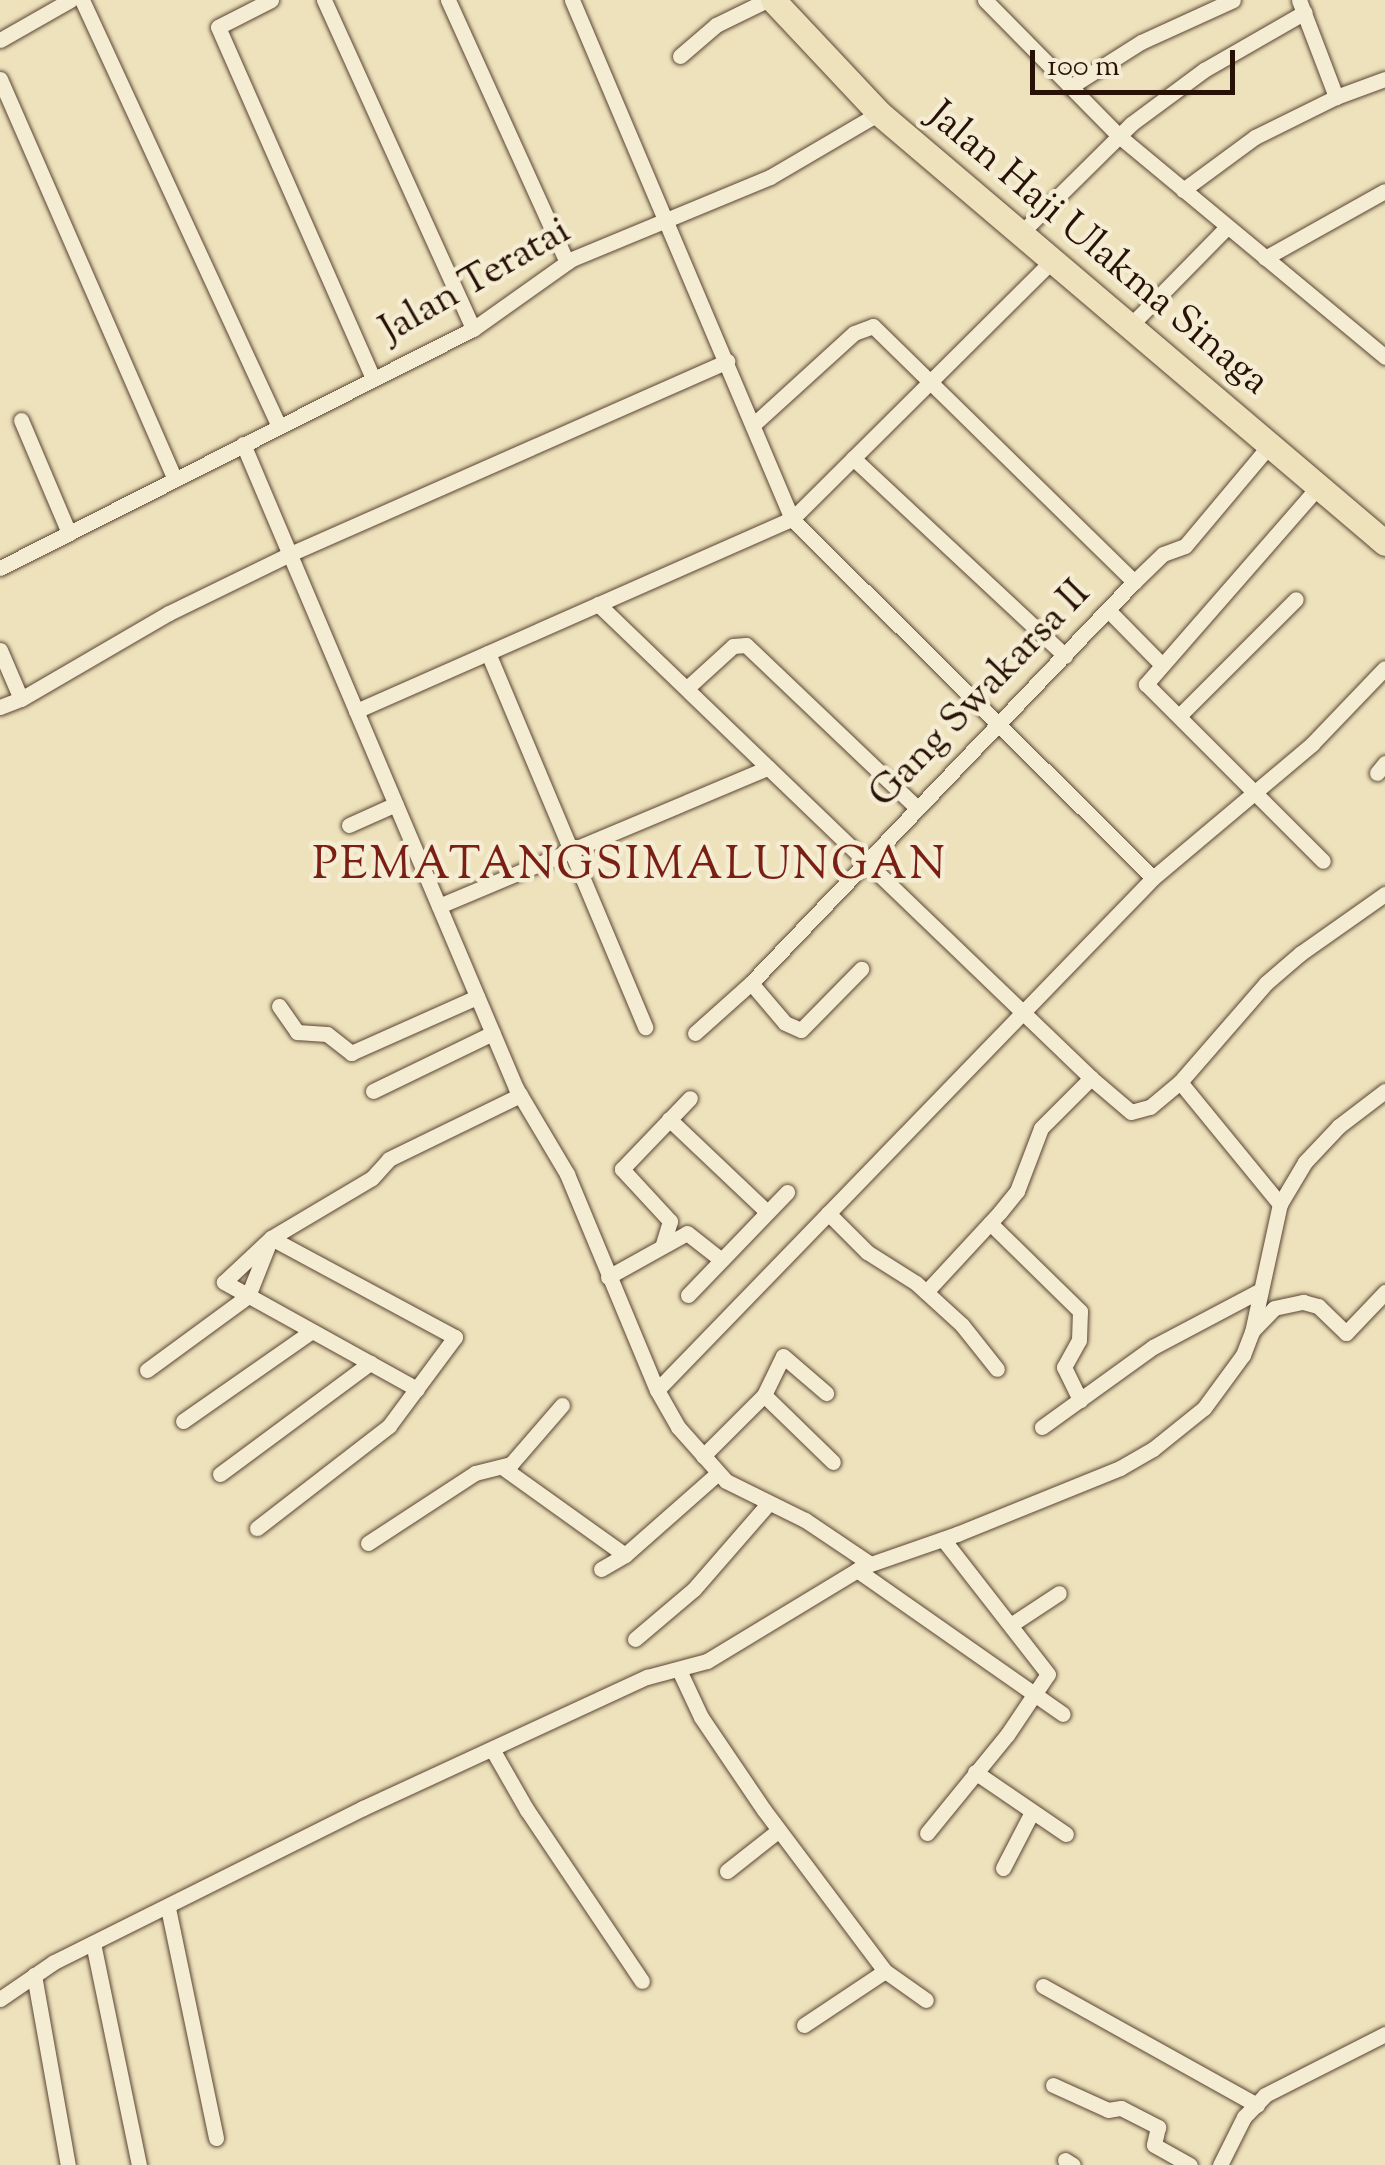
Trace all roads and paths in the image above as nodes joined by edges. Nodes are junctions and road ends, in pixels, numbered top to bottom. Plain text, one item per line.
1 (70, 0) edge
2 (82, 0) edge
3 (271, 0) edge
4 (324, 0) edge
5 (448, 0) edge
6 (572, 0) edge
7 (770, 0) edge
8 (985, 0) edge
9 (1233, 0) edge
10 (1302, 6) edge
11 (0, 40) edge
12 (680, 56) dead end
13 (0, 79) edge
14 (1385, 79) edge
15 (1070, 87) junction
16 (1336, 96) junction
17 (879, 113) junction
18 (1119, 136) junction
19 (1184, 190) junction
20 (1385, 191) edge
21 (668, 220) junction
22 (1227, 226) junction
23 (1018, 236) junction
24 (1265, 258) junction
25 (567, 262) junction
26 (1050, 262) junction
27 (1128, 328) junction
28 (474, 329) junction
29 (1385, 357) edge
30 (727, 360) junction
31 (373, 378) junction
32 (930, 381) junction
33 (21, 420) dead end
34 (754, 424) junction
35 (279, 426) junction
36 (243, 444) junction
37 (1269, 446) junction
38 (853, 458) junction
39 (174, 479) junction
40 (1318, 487) junction
41 (792, 519) junction
42 (69, 533) junction
43 (1385, 544) edge
44 (290, 554) junction
45 (0, 568) edge
46 (1134, 582) junction
47 (1296, 599) dead end
48 (598, 604) junction
49 (1108, 610) junction
50 (0, 650) edge
51 (488, 653) junction
52 (1064, 656) junction
53 (1160, 663) junction
54 (1385, 668) edge
55 (687, 688) junction
56 (21, 699) junction
57 (0, 707) edge
58 (356, 711) junction
59 (1179, 716) junction
60 (996, 726) junction
61 (768, 768) junction
62 (1253, 794) junction
63 (396, 804) junction
64 (917, 808) junction
65 (349, 825) dead end
66 (570, 851) junction
67 (1323, 861) dead end
68 (866, 862) junction
69 (1153, 878) junction
70 (1385, 894) edge
71 (439, 906) junction
72 (861, 968) dead end
73 (750, 982) junction
74 (477, 997) junction
75 (280, 1006) dead end
76 (1022, 1012) junction
77 (646, 1027) dead end
78 (493, 1032) junction
79 (695, 1033) dead end
80 (1091, 1078) junction
81 (1180, 1082) junction
82 (373, 1091) dead end
83 (1385, 1091) edge
84 (520, 1095) junction
85 (690, 1098) dead end
86 (669, 1120) junction
87 (787, 1192) dead end
88 (1280, 1204) junction
89 (766, 1212) junction
90 (828, 1213) junction
91 (990, 1223) junction
92 (272, 1238) junction
93 (663, 1244) junction
94 (720, 1259) junction
95 (608, 1277) junction
96 (926, 1292) junction
97 (1257, 1292) junction
98 (1385, 1292) edge
99 (688, 1295) dead end
100 (248, 1296) junction
101 (312, 1331) junction
102 (1252, 1332) junction
103 (370, 1363) junction
104 (996, 1369) dead end
105 (146, 1370) dead end
106 (417, 1389) junction
107 (657, 1390) junction
108 (826, 1392) dead end
109 (764, 1394) junction
110 (1080, 1400) junction
111 (562, 1405) dead end
112 (183, 1421) dead end
113 (1042, 1427) dead end
114 (703, 1456) junction
115 (833, 1462) dead end
116 (502, 1467) junction
117 (220, 1474) dead end
118 (717, 1474) junction
119 (767, 1505) junction
120 (257, 1528) dead end
121 (943, 1538) junction
122 (368, 1543) dead end
123 (624, 1555) junction
124 (863, 1567) junction
125 (602, 1569) dead end
126 (1059, 1593) dead end
127 (1012, 1624) junction
128 (635, 1639) dead end
129 (678, 1670) junction
130 (1034, 1695) junction
131 (1064, 1714) dead end
132 (492, 1749) junction
133 (975, 1772) junction
134 (1032, 1812) junction
135 (779, 1830) junction
136 (927, 1833) dead end
137 (1066, 1834) dead end
138 (1003, 1868) dead end
139 (727, 1871) dead end
140 (168, 1908) junction
141 (93, 1943) junction
142 (884, 1971) junction
143 (34, 1974) junction
144 (642, 1981) dead end
145 (1043, 1986) dead end
146 (0, 1999) edge
147 (926, 2000) dead end
148 (804, 2026) dead end
149 (1385, 2034) edge
150 (1052, 2085) dead end
151 (1257, 2106) junction
152 (216, 2138) dead end
153 (68, 2165) edge
154 (139, 2165) edge
155 (1190, 2165) edge
156 (1220, 2165) edge

1 - 11 street
2 - 35 street
3 - 31 street
4 - 28 street
5 - 25 street
6 - 21 street
7 - 12 street
7 - 17 main road, Jalan Haji Ulakma Sinaga
8 - 15 street
9 - 15 street
10 - 16 street
10 - 18 street
13 - 39 street
14 - 16 street
15 - 18 street
16 - 19 street
17 - 21 street, Jalan Teratai
17 - 23 main road, Jalan Haji Ulakma Sinaga
18 - 19 street
18 - 23 street
19 - 22 street
20 - 24 street
21 - 25 street, Jalan Teratai
21 - 30 street
22 - 24 street
22 - 27 street
23 - 26 main road, Jalan Haji Ulakma Sinaga
24 - 29 street
25 - 28 street, Jalan Teratai
26 - 27 main road, Jalan Haji Ulakma Sinaga
26 - 32 street
27 - 37 main road, Jalan Haji Ulakma Sinaga
28 - 31 street, Jalan Teratai
30 - 34 street
30 - 44 street
31 - 35 street, Jalan Teratai
32 - 34 street
32 - 38 street
32 - 46 street
33 - 42 street
34 - 41 street
35 - 36 street, Jalan Teratai
36 - 39 street, Jalan Teratai
36 - 44 street
37 - 40 main road, Jalan Haji Ulakma Sinaga
37 - 46 street, Gang Swakarsa II
38 - 41 street
38 - 52 street
39 - 42 street, Jalan Teratai
40 - 43 main road, Jalan Haji Ulakma Sinaga
40 - 53 street
41 - 48 street
41 - 60 street
42 - 45 street, Jalan Teratai
44 - 56 street
44 - 58 street
46 - 49 street, Gang Swakarsa II
47 - 59 street
48 - 51 street
48 - 55 street
49 - 52 street, Gang Swakarsa II
49 - 53 street
50 - 56 street
51 - 58 street
51 - 66 street
52 - 60 street, Gang Swakarsa II
53 - 59 street
54 - 62 street
55 - 61 street
55 - 64 street
56 - 57 street
58 - 63 street
59 - 62 street
60 - 64 street, Gang Swakarsa II
60 - 69 street
61 - 66 street
61 - 68 street
62 - 67 street
62 - 69 street
63 - 65 street
63 - 71 street
64 - 68 street, Gang Swakarsa II
66 - 71 street
66 - 77 street
68 - 73 street, Gang Swakarsa II
68 - 76 street
69 - 76 street
70 - 81 street
71 - 74 street
72 - 73 street
73 - 79 street, Gang Swakarsa II
74 - 75 street
74 - 78 street
76 - 80 street
76 - 90 street
78 - 82 street
78 - 84 street
80 - 81 street
80 - 91 street
81 - 88 street
83 - 88 street
84 - 92 street
84 - 95 street
85 - 86 street
86 - 89 street
86 - 93 street
87 - 89 street
88 - 97 street
89 - 94 street
90 - 96 street
90 - 107 street
91 - 96 street
91 - 110 street
92 - 100 street
92 - 100 street
92 - 106 street
93 - 94 street
93 - 95 street
94 - 99 street
95 - 107 street
96 - 104 street
97 - 102 street
97 - 110 street
98 - 102 street
100 - 101 street
100 - 105 street
101 - 103 street
101 - 112 street
102 - 121 street
103 - 106 street
103 - 117 street
106 - 120 street
107 - 114 street
108 - 109 street
109 - 114 street
109 - 115 street
110 - 113 street
111 - 116 street
114 - 118 street
116 - 122 street
116 - 123 street
118 - 119 street
118 - 123 street
119 - 124 street
119 - 128 street
121 - 124 street
121 - 127 street
123 - 125 street
124 - 129 street
124 - 130 street
126 - 127 street
127 - 130 street
129 - 132 street
129 - 135 street
130 - 131 street
130 - 133 street
132 - 140 street
132 - 144 street
133 - 134 street
133 - 136 street
134 - 137 street
134 - 138 street
135 - 139 street
135 - 142 street
140 - 141 street
140 - 152 street
141 - 143 street
141 - 154 street
142 - 147 street
142 - 148 street
143 - 146 street
143 - 153 street
145 - 151 street
149 - 151 street
150 - 155 street
151 - 156 street

